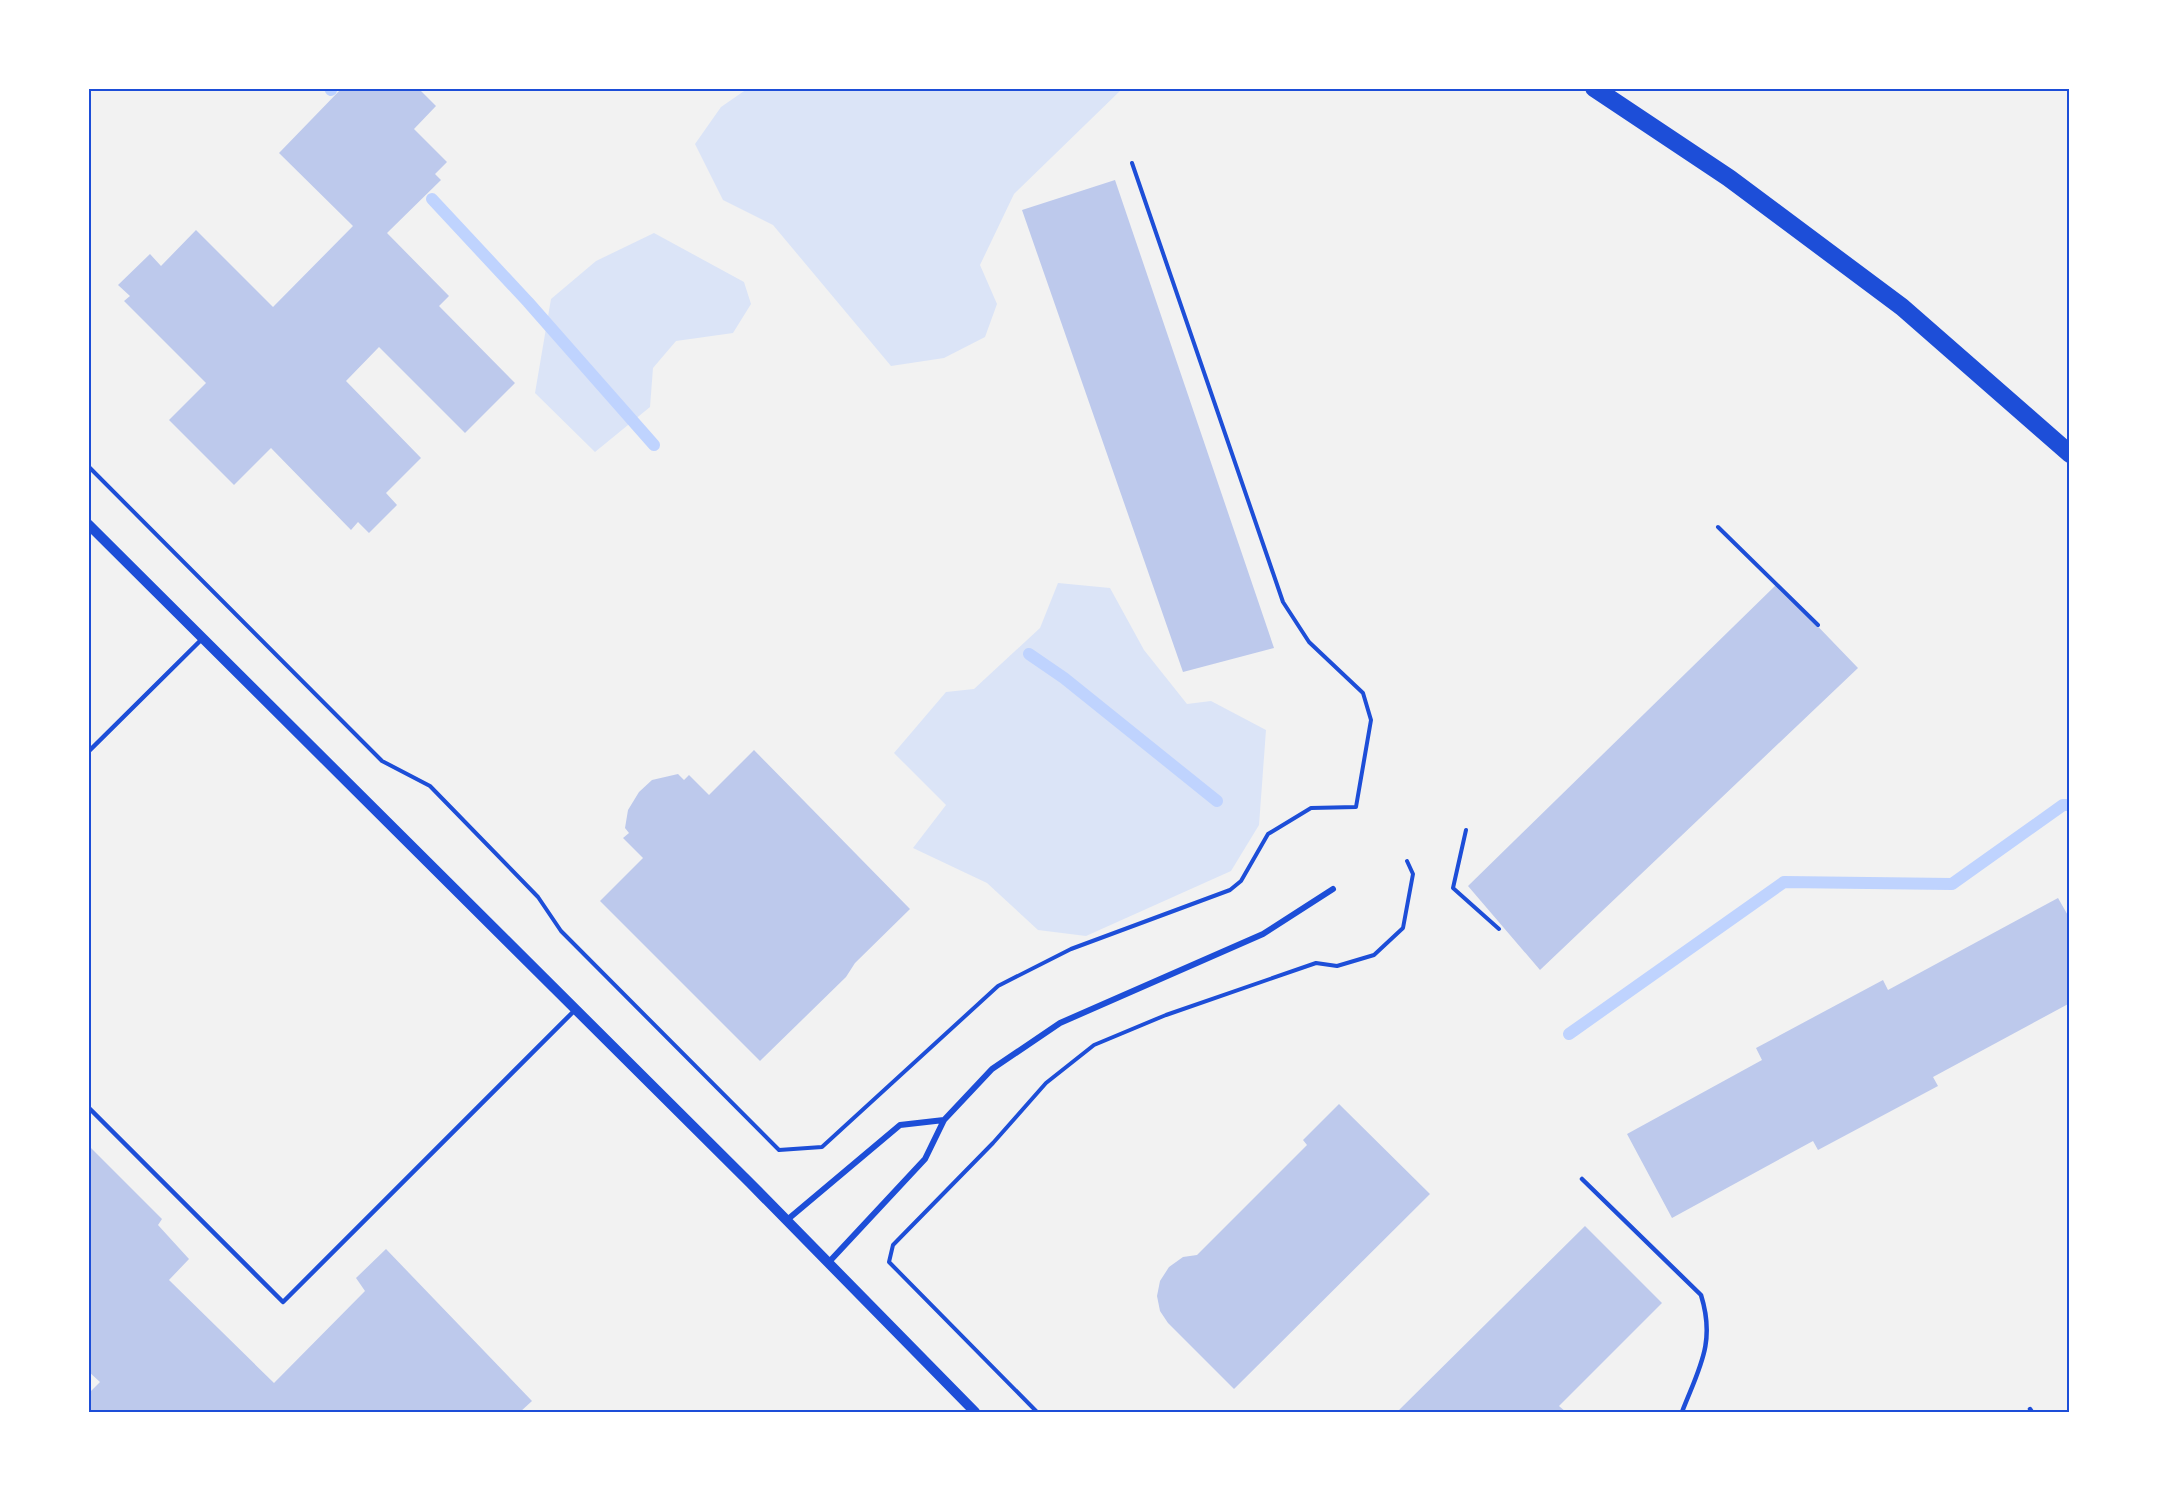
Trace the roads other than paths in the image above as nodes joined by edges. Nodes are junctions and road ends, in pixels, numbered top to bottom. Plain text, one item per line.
1 (1594, 88) edge
2 (2070, 454) edge
3 (88, 524) edge
4 (202, 639) junction
5 (88, 752) edge
6 (1333, 889) dead end
7 (576, 1008) junction
8 (88, 1107) edge
9 (944, 1120) junction
10 (1582, 1179) dead end
11 (787, 1220) junction
12 (829, 1262) junction
13 (975, 1413) edge
14 (1682, 1413) edge

1 - 2 highway
3 - 4 street
4 - 5 lane
4 - 7 street
6 - 9 street
7 - 8 lane
7 - 11 street
9 - 11 street
9 - 12 street
10 - 14 lane
11 - 12 street
12 - 13 street

